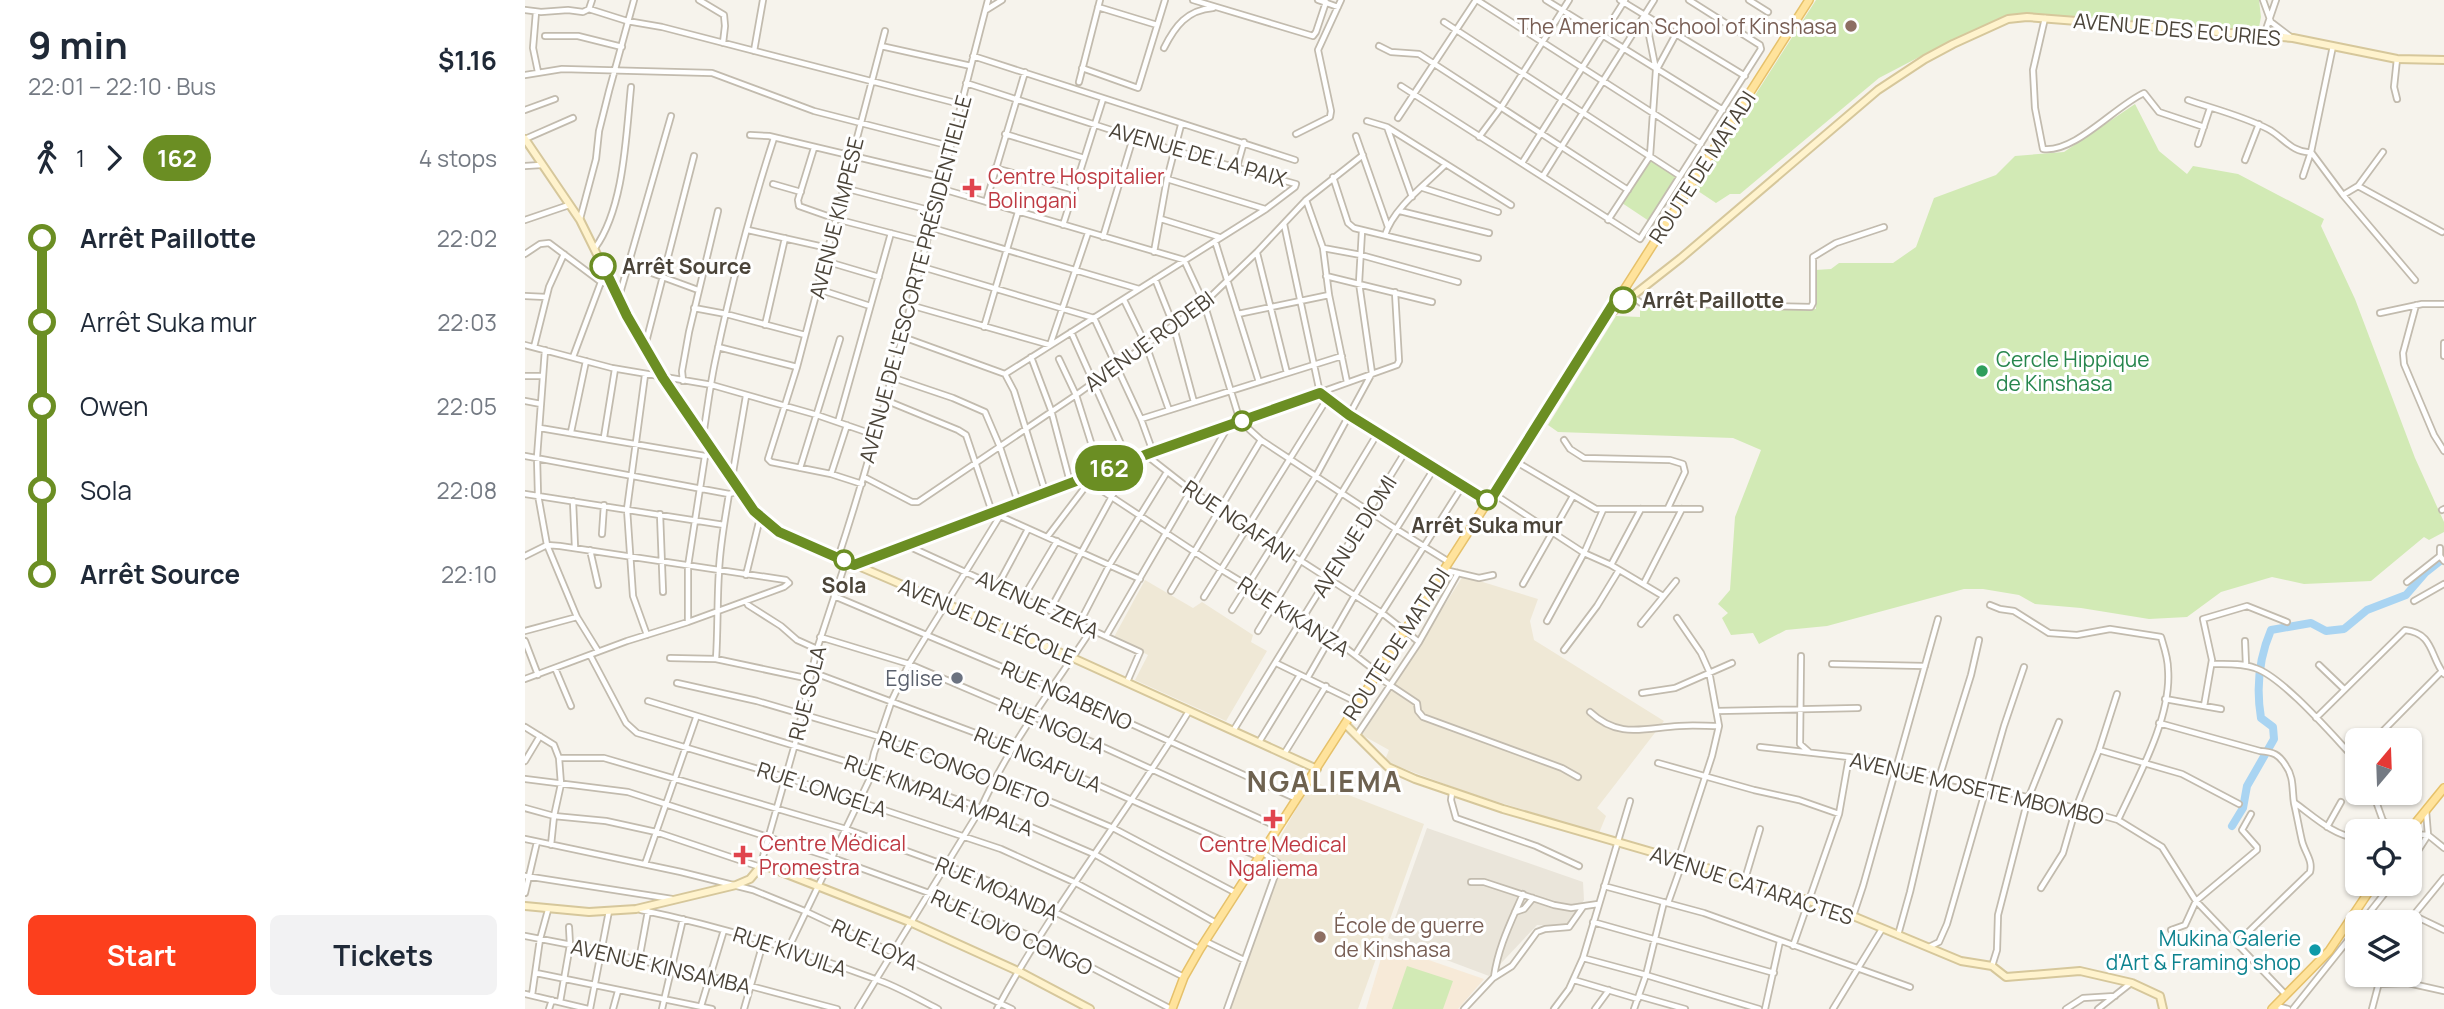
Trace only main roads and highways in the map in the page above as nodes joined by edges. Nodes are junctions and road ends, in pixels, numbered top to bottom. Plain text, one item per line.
1 (1809, 0) edge
2 (2443, 792) edge
3 (2419, 819) edge
4 (2366, 896) edge
5 (2274, 1007) edge
6 (1172, 1009) edge

1 - 6 main road, ROUTE DE MATADI
2 - 3 main road
4 - 5 main road

